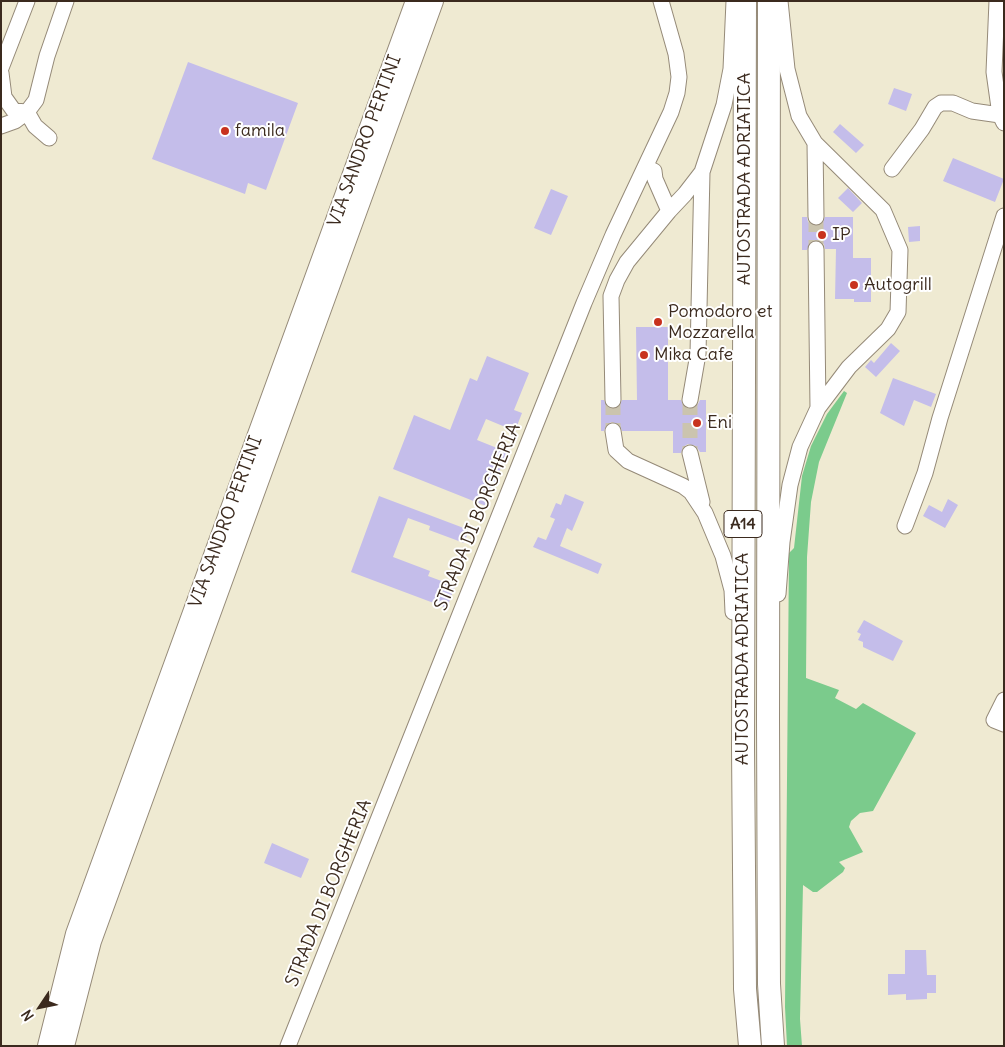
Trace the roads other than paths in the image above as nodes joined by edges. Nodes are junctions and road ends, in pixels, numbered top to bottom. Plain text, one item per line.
1 (27, 1) edge
2 (66, 1) edge
3 (416, 1) edge
4 (432, 1) edge
5 (661, 1) edge
6 (734, 1) edge
7 (745, 1) edge
8 (770, 1) edge
9 (780, 1) edge
10 (997, 1) edge
11 (1, 68) edge
12 (1, 74) edge
13 (999, 74) edge
14 (27, 112) junction
15 (1002, 119) edge
16 (1, 126) edge
17 (49, 138) dead end
18 (815, 143) junction
19 (646, 167) junction
20 (892, 169) dead end
21 (702, 172) junction
22 (669, 211) junction
23 (1004, 216) edge
24 (816, 217) tunnel mouth
25 (816, 250) tunnel mouth
26 (613, 400) tunnel mouth
27 (690, 400) tunnel mouth
28 (818, 408) junction
29 (613, 431) tunnel mouth
30 (690, 452) tunnel mouth
31 (705, 513) junction
32 (905, 526) dead end
33 (1004, 700) edge
34 (768, 718) junction
35 (1004, 724) edge
36 (742, 747) junction
37 (48, 1046) edge
38 (64, 1046) edge
39 (288, 1046) edge
40 (750, 1046) edge
41 (773, 1046) edge

1 - 11 street
2 - 14 street
3 - 37 main road, VIA SANDRO PERTINI
4 - 38 main road, VIA SANDRO PERTINI
5 - 19 street, STRADA DI BORGHERIA
6 - 21 street
7 - 36 highway, AUTOSTRADA ADRIATICA / A14
8 - 34 highway, AUTOSTRADA ADRIATICA / A14
9 - 18 street
10 - 13 street
12 - 14 street
13 - 15 street
14 - 16 street
14 - 17 street
15 - 20 street
18 - 24 street
18 - 28 street
19 - 22 street
19 - 39 street, STRADA DI BORGHERIA
21 - 22 street
21 - 27 street
22 - 26 street
23 - 32 street
25 - 28 street
28 - 34 street
29 - 31 street
30 - 31 street
31 - 36 street
33 - 35 street
34 - 41 highway, AUTOSTRADA ADRIATICA / A14
36 - 40 highway, AUTOSTRADA ADRIATICA / A14

